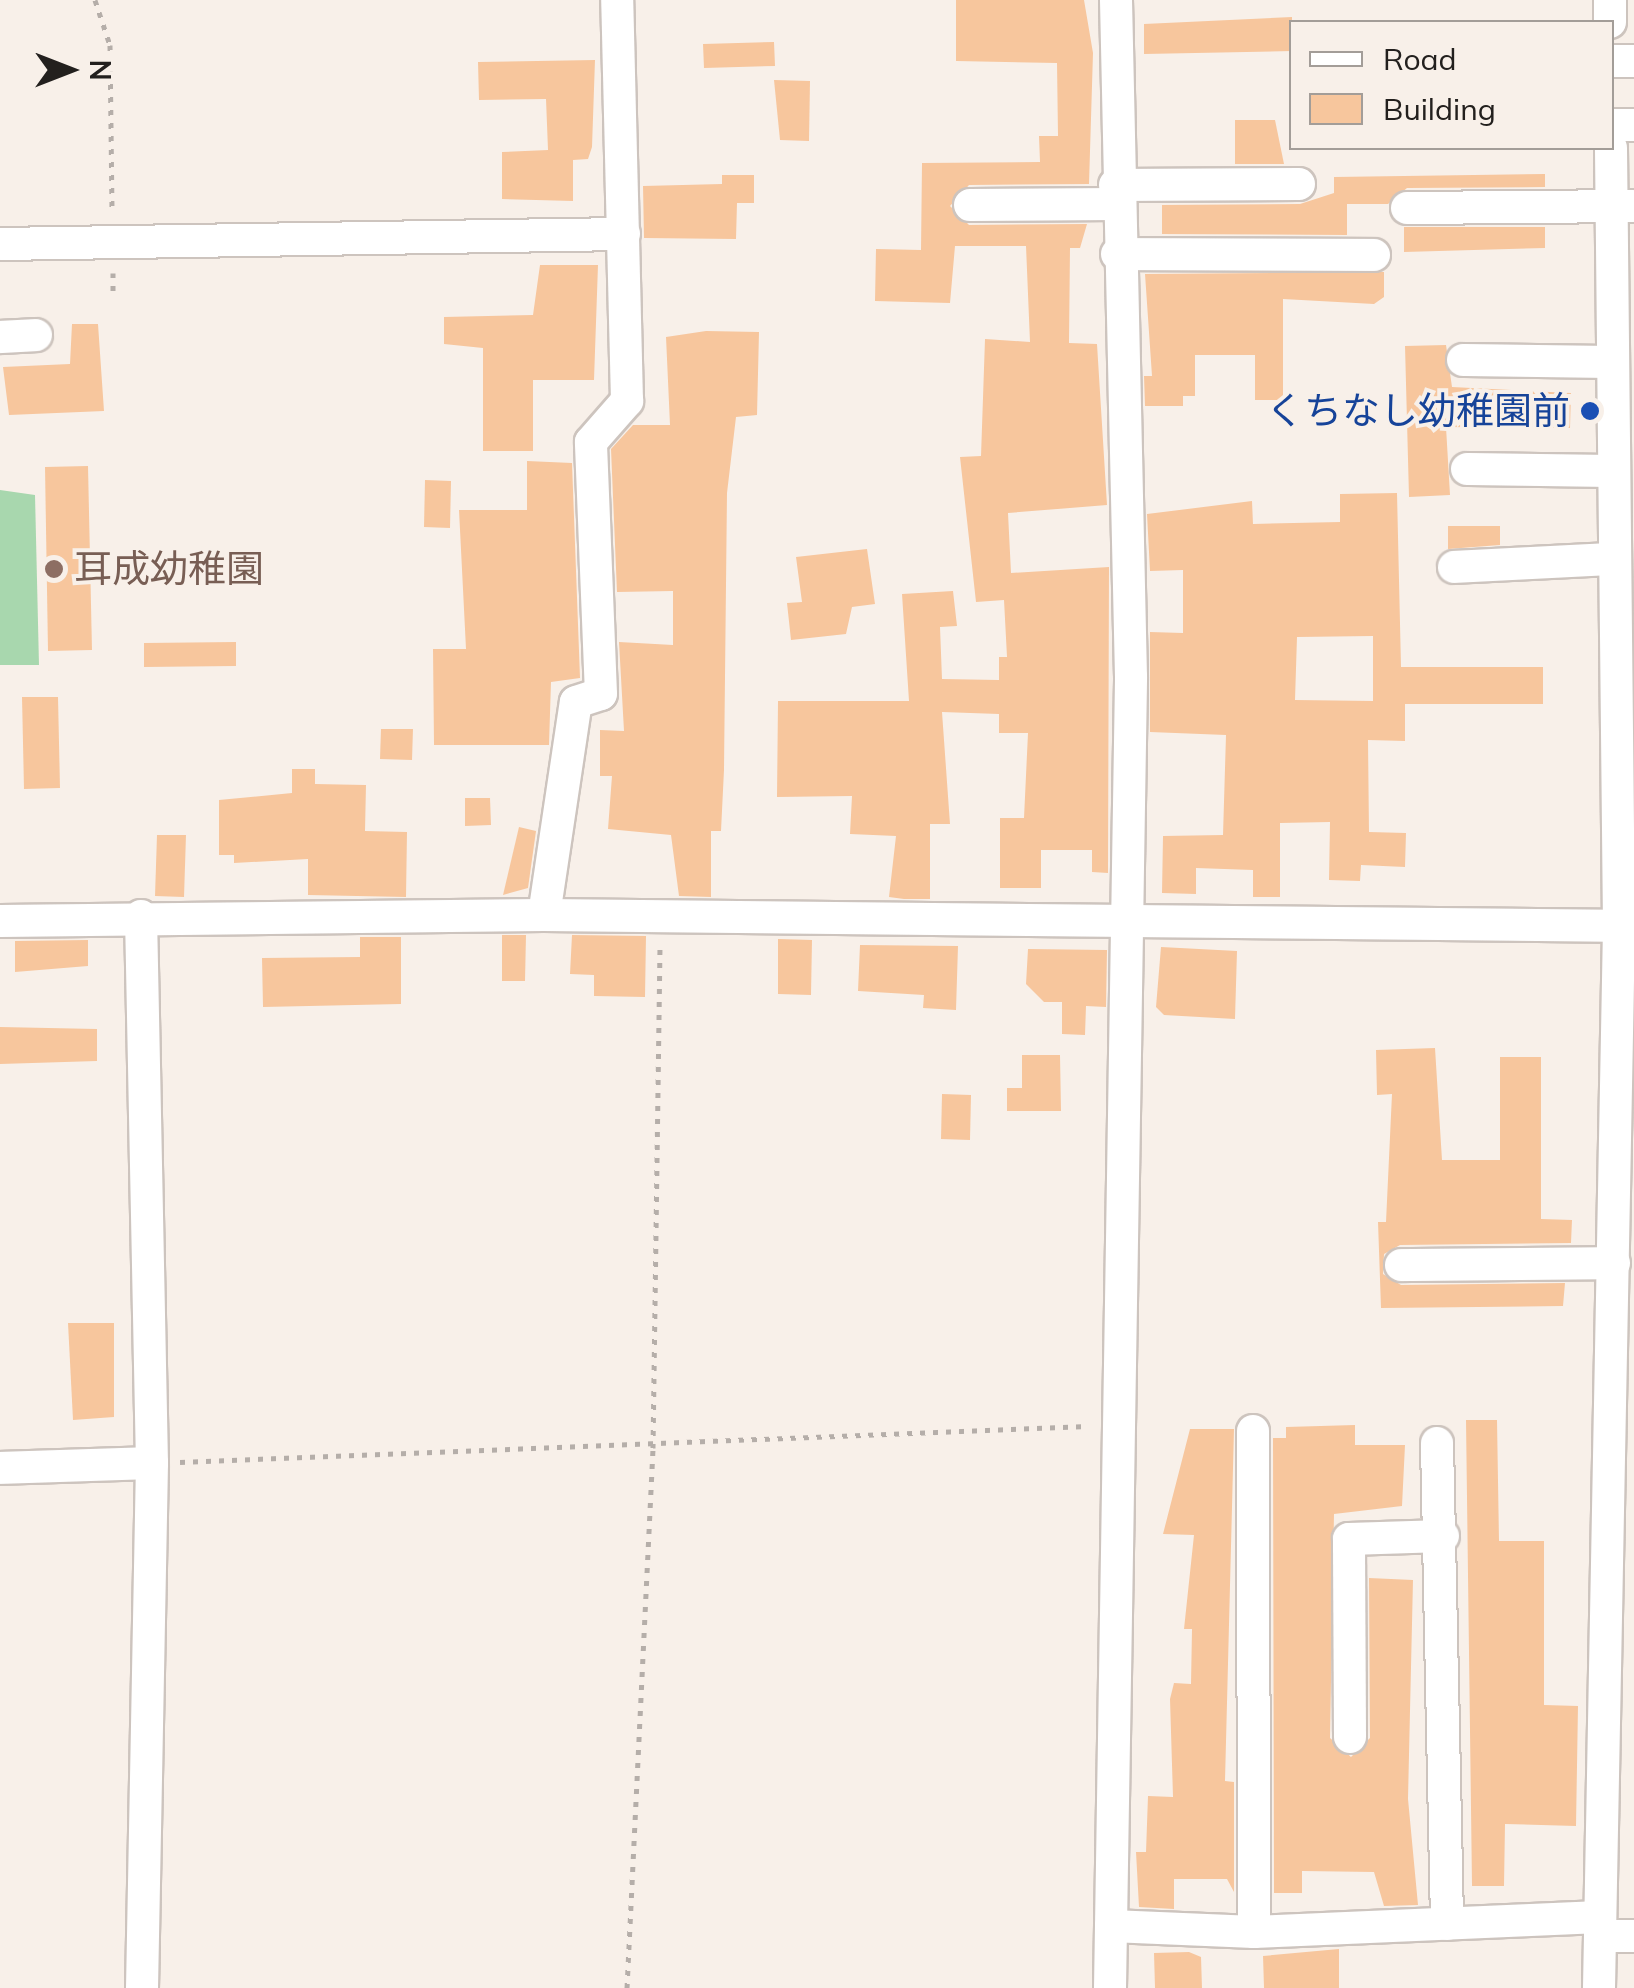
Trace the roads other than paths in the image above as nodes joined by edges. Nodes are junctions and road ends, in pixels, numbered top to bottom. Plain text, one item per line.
1 (617, 0) edge
2 (1116, 0) edge
3 (1611, 150) edge
4 (1298, 184) dead end
5 (1116, 195) junction
6 (970, 205) dead end
7 (1623, 206) edge
8 (1407, 208) dead end
9 (624, 234) junction
10 (0, 244) edge
11 (1117, 254) junction
12 (1374, 255) dead end
13 (36, 335) dead end
14 (0, 337) edge
15 (1463, 360) dead end
16 (1612, 362) junction
17 (1467, 469) dead end
18 (1614, 471) junction
19 (1614, 559) junction
20 (1454, 567) dead end
21 (544, 915) junction
22 (141, 916) junction
23 (0, 921) edge
24 (1128, 923) junction
25 (1626, 926) edge
26 (1625, 1069) edge
27 (1624, 1196) edge
28 (1614, 1263) junction
29 (1400, 1265) dead end
30 (1625, 1325) edge
31 (1253, 1431) dead end
32 (1437, 1444) dead end
33 (152, 1463) junction
34 (0, 1468) edge
35 (1624, 1485) edge
36 (1443, 1536) junction
37 (1350, 1738) dead end
38 (1447, 1924) junction
39 (1111, 1926) junction
40 (1600, 1926) junction
41 (1254, 1932) junction
42 (1634, 1936) edge
43 (142, 1988) edge
44 (1110, 1988) edge
45 (1599, 1988) edge

1 - 9 street
2 - 5 street
3 - 7 street
4 - 5 street
5 - 6 street
5 - 11 street
7 - 8 street
7 - 16 street
9 - 10 street
9 - 21 street
11 - 12 street
11 - 24 street
13 - 14 street
15 - 16 street
16 - 18 street
17 - 18 street
18 - 19 street
19 - 20 street
19 - 25 street
21 - 22 street
21 - 24 street
22 - 23 street
22 - 33 street
24 - 25 street
24 - 39 street
25 - 26 street
26 - 27 street
27 - 28 street
28 - 29 street
28 - 30 street
30 - 35 street
31 - 41 street
32 - 36 street
33 - 34 street
33 - 43 street
35 - 40 street
36 - 37 street
36 - 38 street
38 - 40 street
38 - 41 street
39 - 41 street
39 - 44 street
40 - 42 street
40 - 45 street

